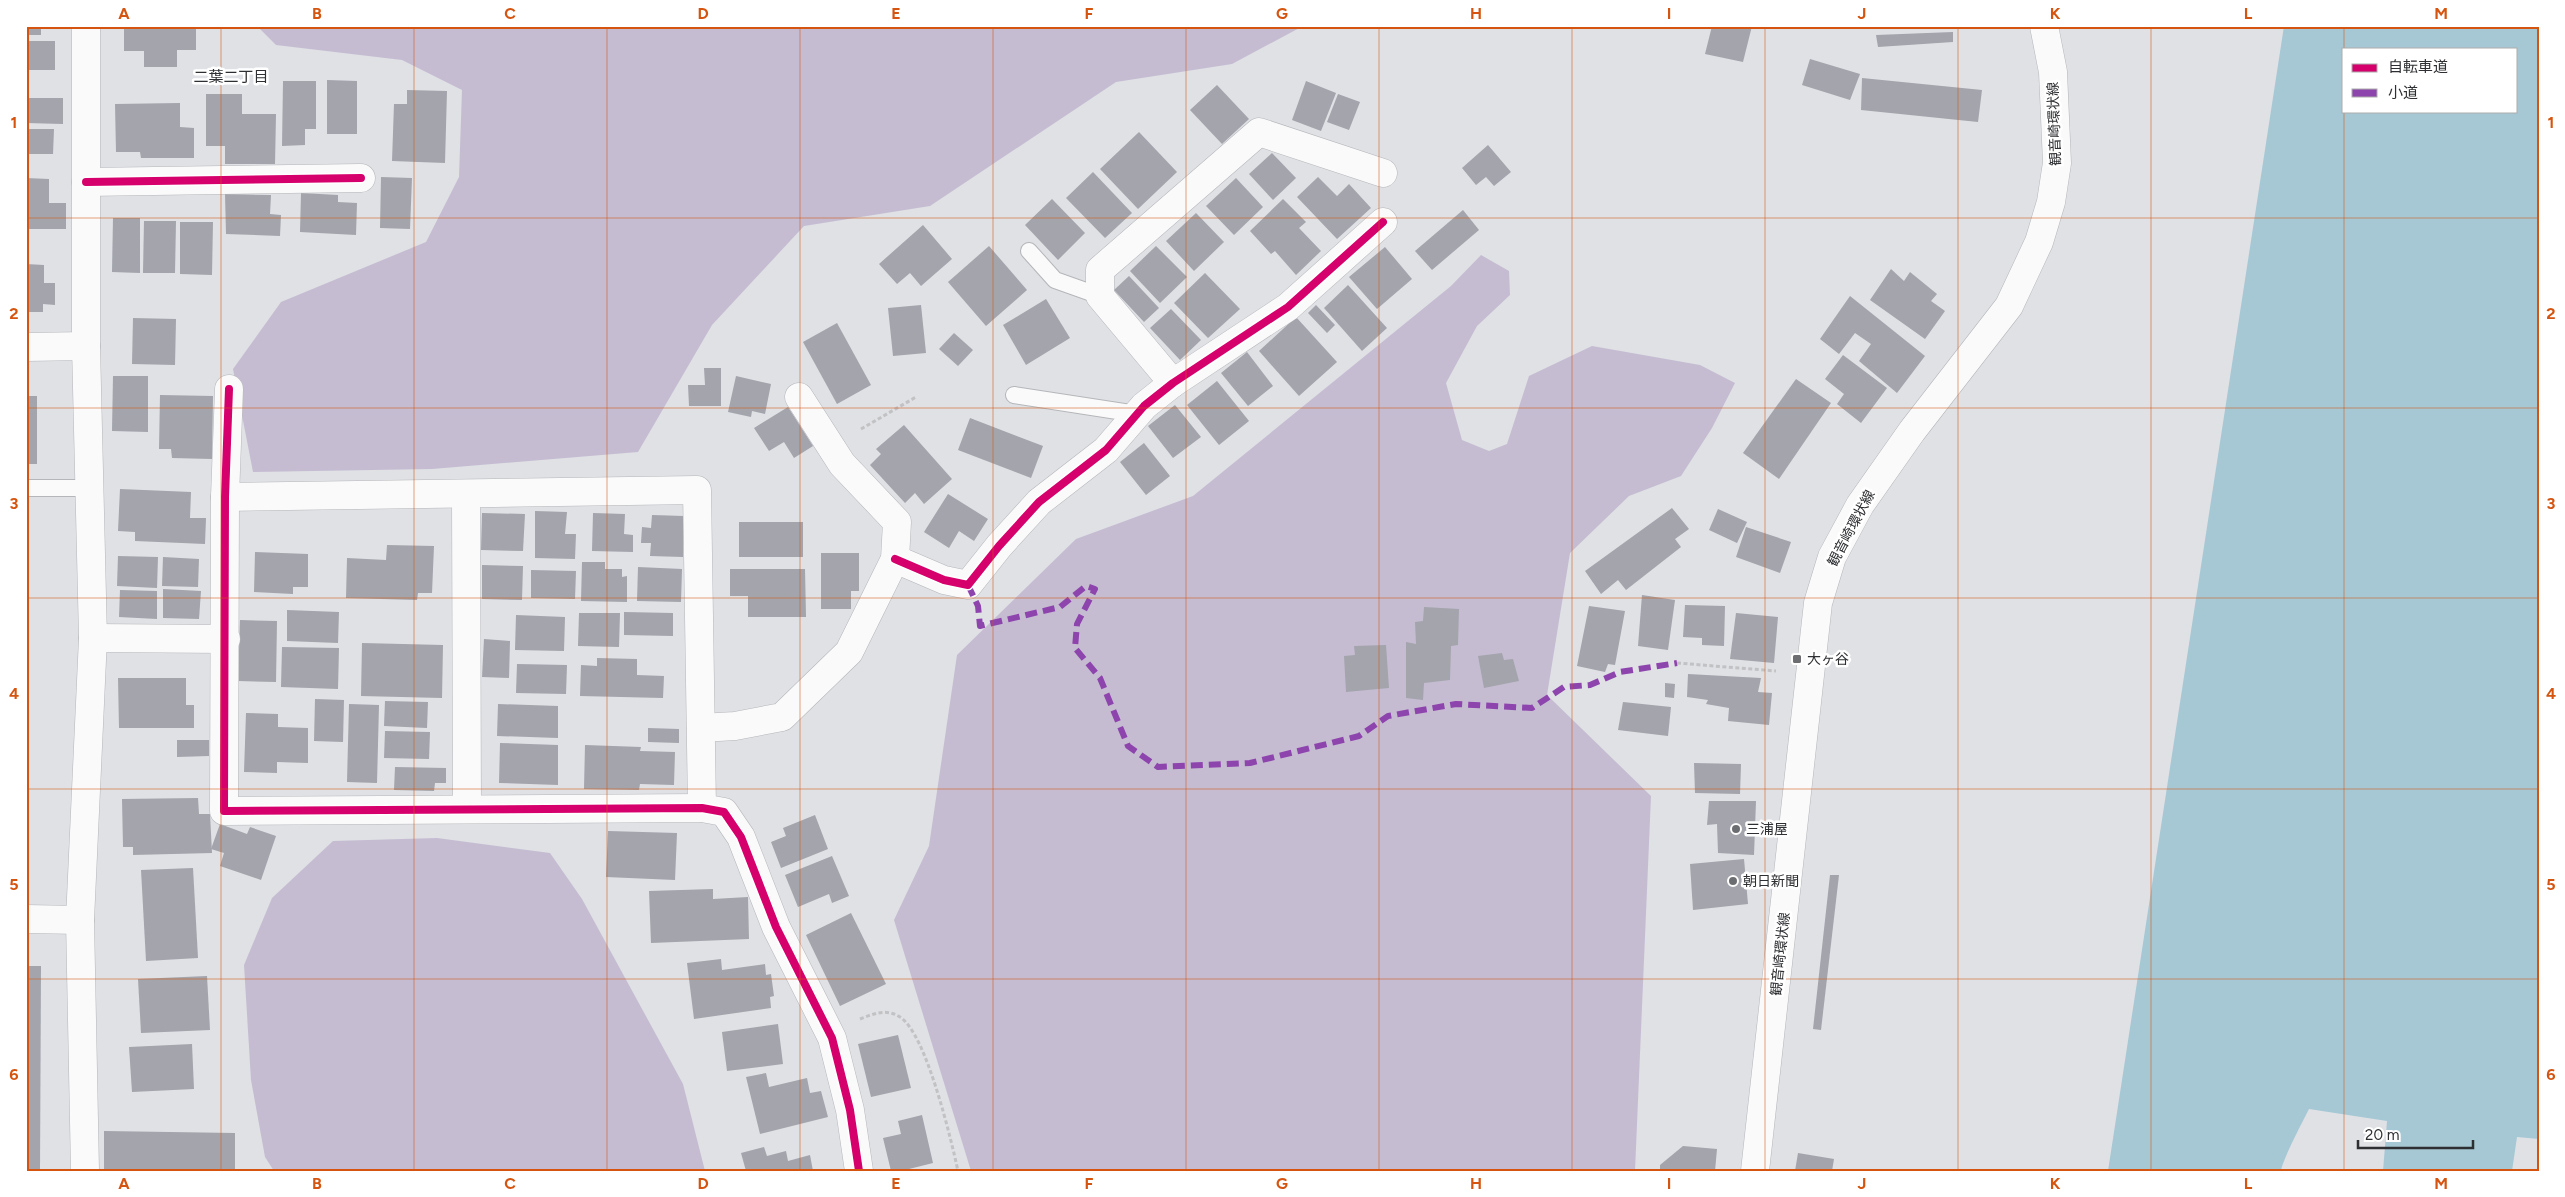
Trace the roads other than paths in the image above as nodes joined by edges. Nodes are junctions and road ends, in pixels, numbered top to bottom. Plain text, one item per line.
1 (86, 26) edge
2 (2044, 26) edge
3 (1383, 173) dead end
4 (361, 178) dead end
5 (86, 182) junction
6 (1384, 222) dead end
7 (1028, 251) dead end
8 (1100, 296) junction
9 (86, 346) junction
10 (26, 347) edge
11 (1173, 383) junction
12 (229, 389) dead end
13 (1014, 395) dead end
14 (799, 397) dead end
15 (1137, 414) junction
16 (26, 488) edge
17 (89, 488) junction
18 (466, 495) junction
19 (225, 497) junction
20 (895, 560) junction
21 (93, 638) junction
22 (226, 639) junction
23 (701, 728) junction
24 (702, 808) junction
25 (467, 809) junction
26 (26, 919) edge
27 (80, 920) junction
28 (85, 1171) edge
29 (859, 1171) edge
30 (1755, 1171) edge

1 - 5 street
2 - 30 street, 観音崎環状線
3 - 8 street
4 - 5 street
5 - 9 street
6 - 11 street
7 - 8 lane
8 - 11 street
9 - 10 street
9 - 17 street
11 - 15 street
12 - 19 street
13 - 15 lane
14 - 20 street
15 - 20 street
16 - 17 lane
17 - 21 street
18 - 19 street
18 - 23 street
18 - 25 street
19 - 22 street
20 - 23 street
21 - 22 street
21 - 27 street
22 - 25 street
23 - 24 street
24 - 25 street
24 - 29 street
26 - 27 street
27 - 28 street

